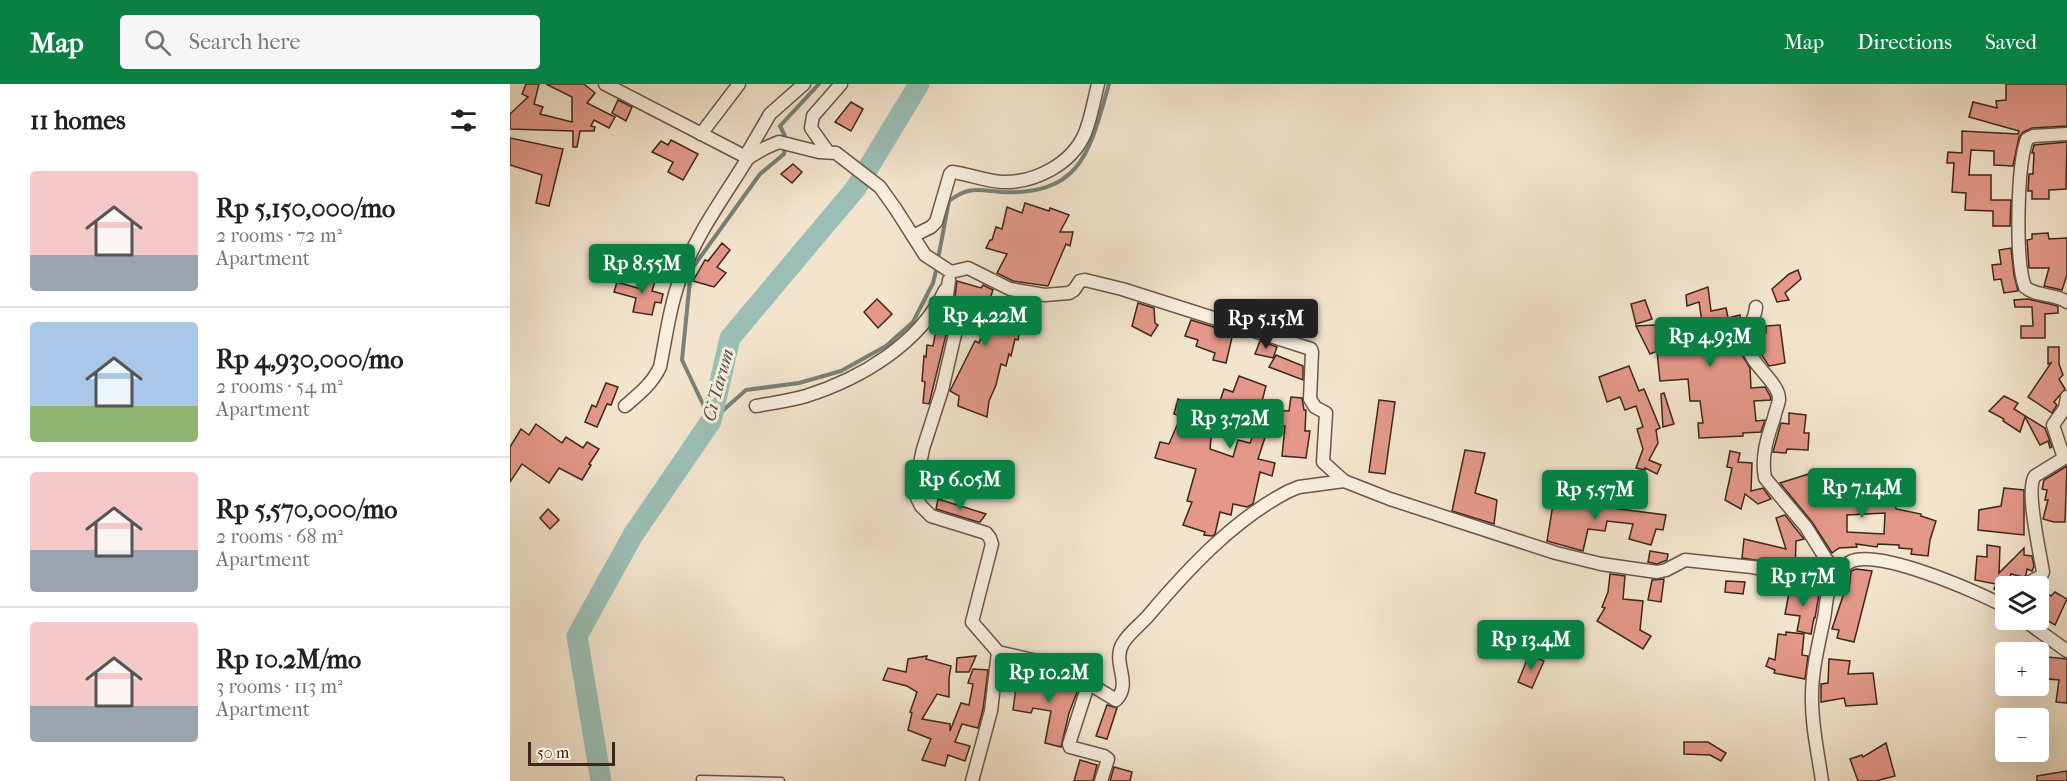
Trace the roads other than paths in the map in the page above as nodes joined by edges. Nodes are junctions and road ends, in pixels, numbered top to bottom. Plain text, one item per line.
1 (605, 84) edge
2 (739, 84) edge
3 (804, 84) edge
4 (841, 84) edge
5 (1098, 84) edge
6 (701, 134) junction
7 (2067, 134) edge
8 (828, 152) junction
9 (746, 158) junction
10 (913, 236) junction
11 (949, 274) junction
12 (2067, 302) edge
13 (1756, 307) dead end
14 (2067, 397) edge
15 (625, 406) dead end
16 (756, 406) dead end
17 (1344, 481) junction
18 (1838, 572) junction
19 (2041, 576) edge
20 (1830, 588) junction
21 (1995, 602) edge
22 (2038, 630) edge
23 (2067, 651) edge
24 (998, 652) junction
25 (1089, 682) junction
26 (700, 779) dead end
27 (781, 781) edge
28 (972, 781) edge
29 (1101, 781) edge
30 (1822, 781) edge

1 - 6 street
2 - 6 street
3 - 9 street
4 - 8 street
5 - 10 street
6 - 9 street
7 - 12 street
8 - 9 street
8 - 10 street
9 - 15 street
10 - 11 street
11 - 16 street
11 - 17 street
11 - 24 street
13 - 18 street
14 - 19 street
17 - 20 street
17 - 25 street
18 - 20 street
18 - 21 street
20 - 30 street
22 - 23 street
24 - 25 street
24 - 28 street
25 - 29 street
26 - 27 lane

